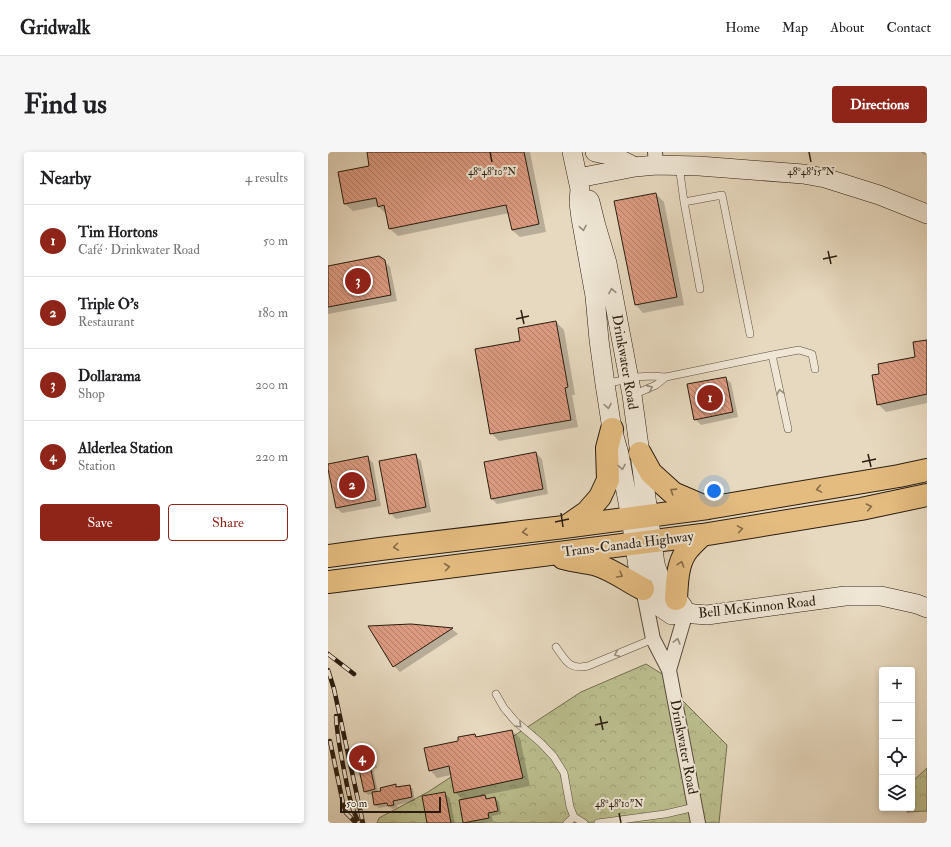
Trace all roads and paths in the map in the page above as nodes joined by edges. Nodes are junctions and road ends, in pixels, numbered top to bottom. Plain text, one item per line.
1 (572, 152) edge
2 (596, 152) edge
3 (655, 159) edge
4 (679, 165) junction
5 (635, 167) junction
6 (579, 184) junction
7 (684, 202) junction
8 (927, 214) edge
9 (700, 289) dead end
10 (750, 334) dead end
11 (772, 355) junction
12 (816, 369) dead end
13 (666, 377) junction
14 (605, 384) junction
15 (630, 387) junction
16 (788, 428) dead end
17 (612, 429) junction
18 (640, 453) junction
19 (927, 470) edge
20 (927, 495) edge
21 (708, 508) junction
22 (640, 517) junction
23 (564, 527) junction
24 (702, 535) junction
25 (643, 542) junction
26 (549, 554) junction
27 (328, 556) edge
28 (328, 582) edge
29 (643, 589) junction
30 (681, 606) junction
31 (927, 608) edge
32 (653, 639) junction
33 (556, 647) dead end
34 (669, 670) junction
35 (496, 694) dead end
36 (695, 807) junction
37 (574, 817) junction
38 (567, 823) edge
39 (584, 823) edge
40 (598, 823) edge
41 (698, 823) edge

1 - 6 street, Drinkwater Road
2 - 5 street
3 - 4 street
3 - 5 street
4 - 7 lane
4 - 8 street
5 - 6 street
6 -> 14 street, Drinkwater Road
15 -> 6 street, Drinkwater Road
7 - 9 lane
7 - 10 lane
11 - 12 lane
11 - 13 lane
16 -> 11 lane
15 -> 13 lane
13 - 15 lane
14 - 15 lane
14 -> 17 street, Drinkwater Road
15 - 18 street, Drinkwater Road
17 -> 22 street, Drinkwater Road
17 - 23 highway
21 -> 18 highway
18 - 22 street, Drinkwater Road
19 -> 21 highway, Trans-Canada Highway
24 -> 20 highway, Trans-Canada Highway
21 - 22 highway, Trans-Canada Highway
22 - 23 highway, Trans-Canada Highway
22 - 25 street, Drinkwater Road
23 -> 27 highway, Trans-Canada Highway
24 - 25 highway, Trans-Canada Highway
30 -> 24 highway
25 - 26 highway, Trans-Canada Highway
25 - 29 street, Bell McKinnon Road
25 - 30 street
28 -> 26 highway, Trans-Canada Highway
26 -> 29 highway
29 - 30 street, Bell McKinnon Road
29 - 32 street, Drinkwater Road
30 - 31 street, Bell McKinnon Road
34 -> 30 street, Drinkwater Road
32 -> 33 lane
32 - 34 street, Drinkwater Road
34 - 36 street, Drinkwater Road
35 -> 37 lane
36 - 40 lane
36 - 41 street, Drinkwater Road
37 - 38 lane
37 - 39 lane

